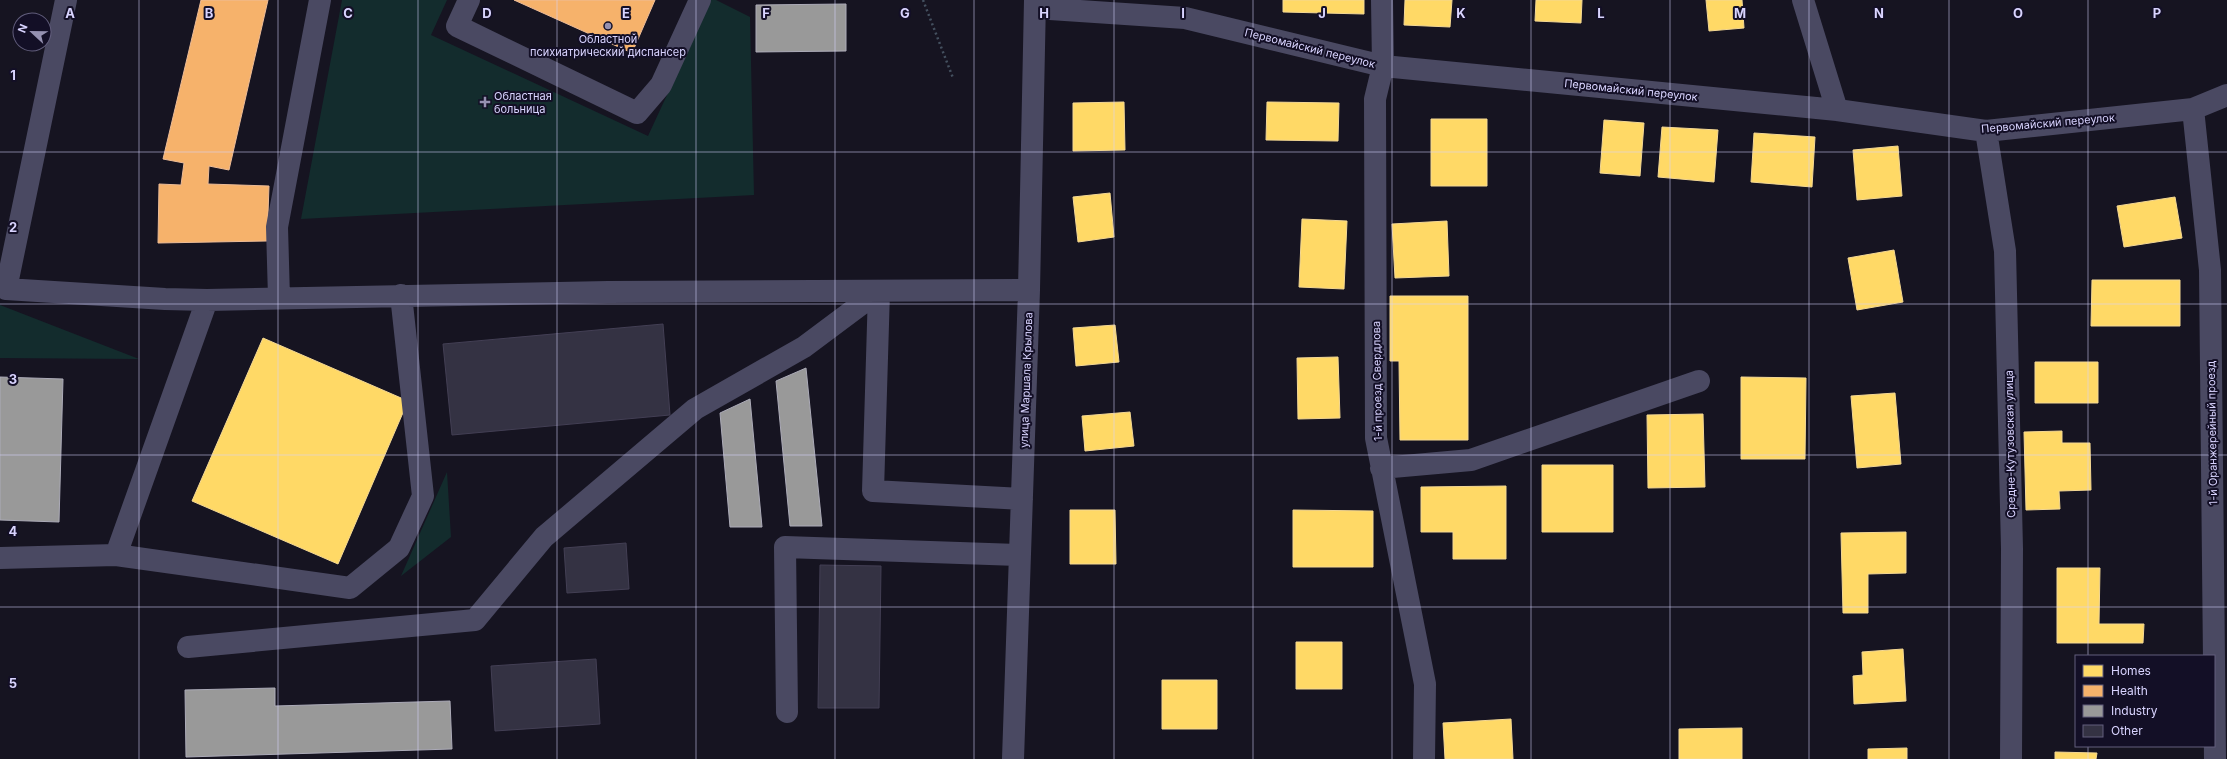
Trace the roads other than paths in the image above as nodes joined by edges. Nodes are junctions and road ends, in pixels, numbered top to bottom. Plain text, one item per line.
1 (66, 0) edge
2 (320, 0) edge
3 (469, 0) edge
4 (700, 0) edge
5 (1382, 0) edge
6 (1803, 0) edge
7 (1035, 4) edge
8 (1383, 66) junction
9 (2227, 95) edge
10 (2193, 109) junction
11 (1837, 110) junction
12 (1986, 130) junction
13 (3, 287) edge
14 (1029, 290) junction
15 (879, 291) junction
16 (401, 295) junction
17 (279, 298) junction
18 (207, 300) junction
19 (1699, 380) dead end
20 (1381, 468) junction
21 (1022, 499) junction
22 (1020, 554) junction
23 (116, 555) junction
24 (0, 558) edge
25 (188, 647) dead end
26 (2214, 655) edge
27 (786, 712) dead end
28 (2215, 747) edge
29 (1014, 759) edge
30 (1424, 759) edge
31 (2012, 759) edge
32 (2215, 759) edge

1 - 13 street
2 - 17 street
3 - 4 street
5 - 8 street, 1-й проезд Свердлова
6 - 11 street
7 - 8 street, Первомайский переулок
7 - 14 street, улица Маршала Крылова
8 - 11 street, Первомайский переулок
8 - 20 street, 1-й проезд Свердлова
9 - 10 street, Первомайский переулок
10 - 12 street, Первомайский переулок
10 - 26 street, 1-й Оранжерейный проезд
11 - 12 street, Первомайский переулок
12 - 31 street, Средне-Кутузовская улица
13 - 18 street
14 - 15 street
14 - 21 street, улица Маршала Крылова
15 - 16 street
15 - 21 street
15 - 25 street
16 - 17 street
16 - 23 street
17 - 18 street
18 - 23 street
19 - 20 street
20 - 30 street, 1-й проезд Свердлова
21 - 22 street, улица Маршала Крылова
22 - 27 street
22 - 29 street, улица Маршала Крылова
23 - 24 street
28 - 32 street, 1-й Оранжерейный проезд

